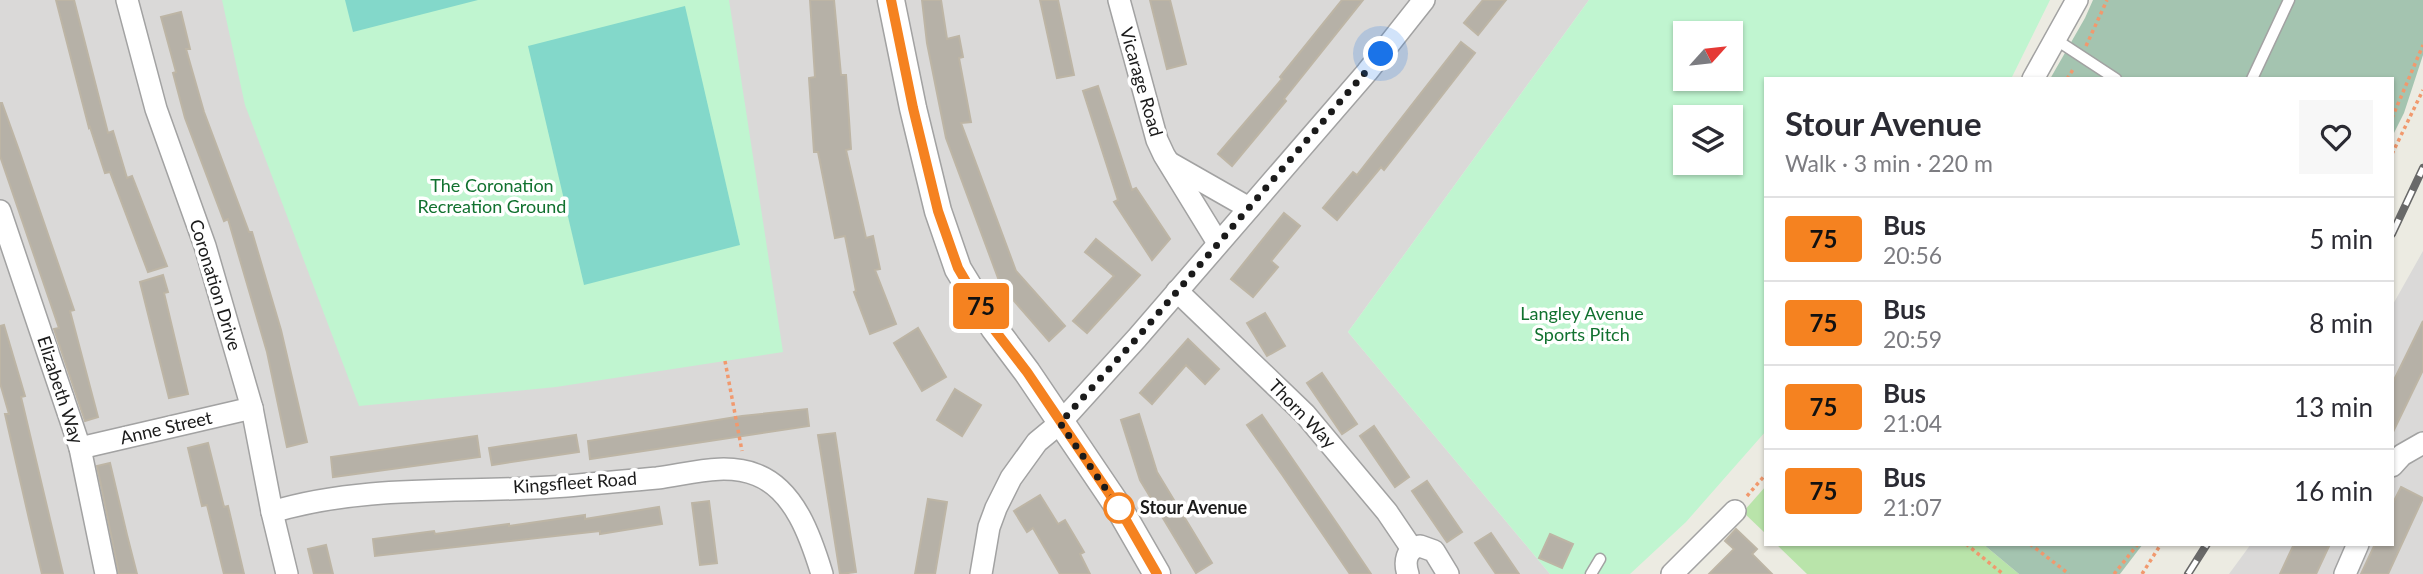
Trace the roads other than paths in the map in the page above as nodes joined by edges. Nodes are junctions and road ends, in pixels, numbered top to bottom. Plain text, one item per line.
1 (127, 0) edge
2 (891, 0) edge
3 (1119, 0) edge
4 (1423, 0) edge
5 (2077, 0) edge
6 (2289, 0) edge
7 (2055, 39) junction
8 (2034, 77) edge
9 (2113, 77) edge
10 (2253, 77) edge
11 (1168, 162) junction
12 (1249, 208) junction
13 (0, 211) edge
14 (4, 233) edge
15 (1218, 243) junction
16 (1177, 291) junction
17 (252, 408) junction
18 (1060, 423) junction
19 (2423, 443) edge
20 (80, 447) junction
21 (2394, 464) edge
22 (1735, 511) road end
23 (272, 512) junction
24 (2357, 546) edge
25 (1412, 549) junction
26 (1600, 559) dead end
27 (106, 574) edge
28 (287, 574) edge
29 (822, 574) edge
30 (981, 574) edge
31 (1157, 574) edge
32 (1408, 574) edge
33 (1448, 574) edge
34 (1591, 574) edge
35 (1672, 574) edge
36 (2345, 574) edge

1 - 17 street, Coronation Drive
2 - 18 street
3 - 11 street, Vicarage Road
4 - 12 street
5 - 7 street
6 - 10 lane
7 - 8 street
7 - 9 lane
11 - 12 street
11 - 15 street, Vicarage Road
12 - 15 street
13 - 14 street, Elizabeth Way
14 - 20 street, Elizabeth Way
15 - 16 street
16 - 18 street
16 - 25 street, Thorn Way
17 - 20 street, Anne Street
17 - 23 street, Coronation Drive
18 - 30 street
18 - 31 street
19 - 21 street
20 - 27 street, Elizabeth Way
22 - 35 street
23 - 28 street, Coronation Drive
23 - 29 street, Kingsfleet Road
24 - 36 street
25 - 32 street
25 - 33 street
26 - 34 lane

